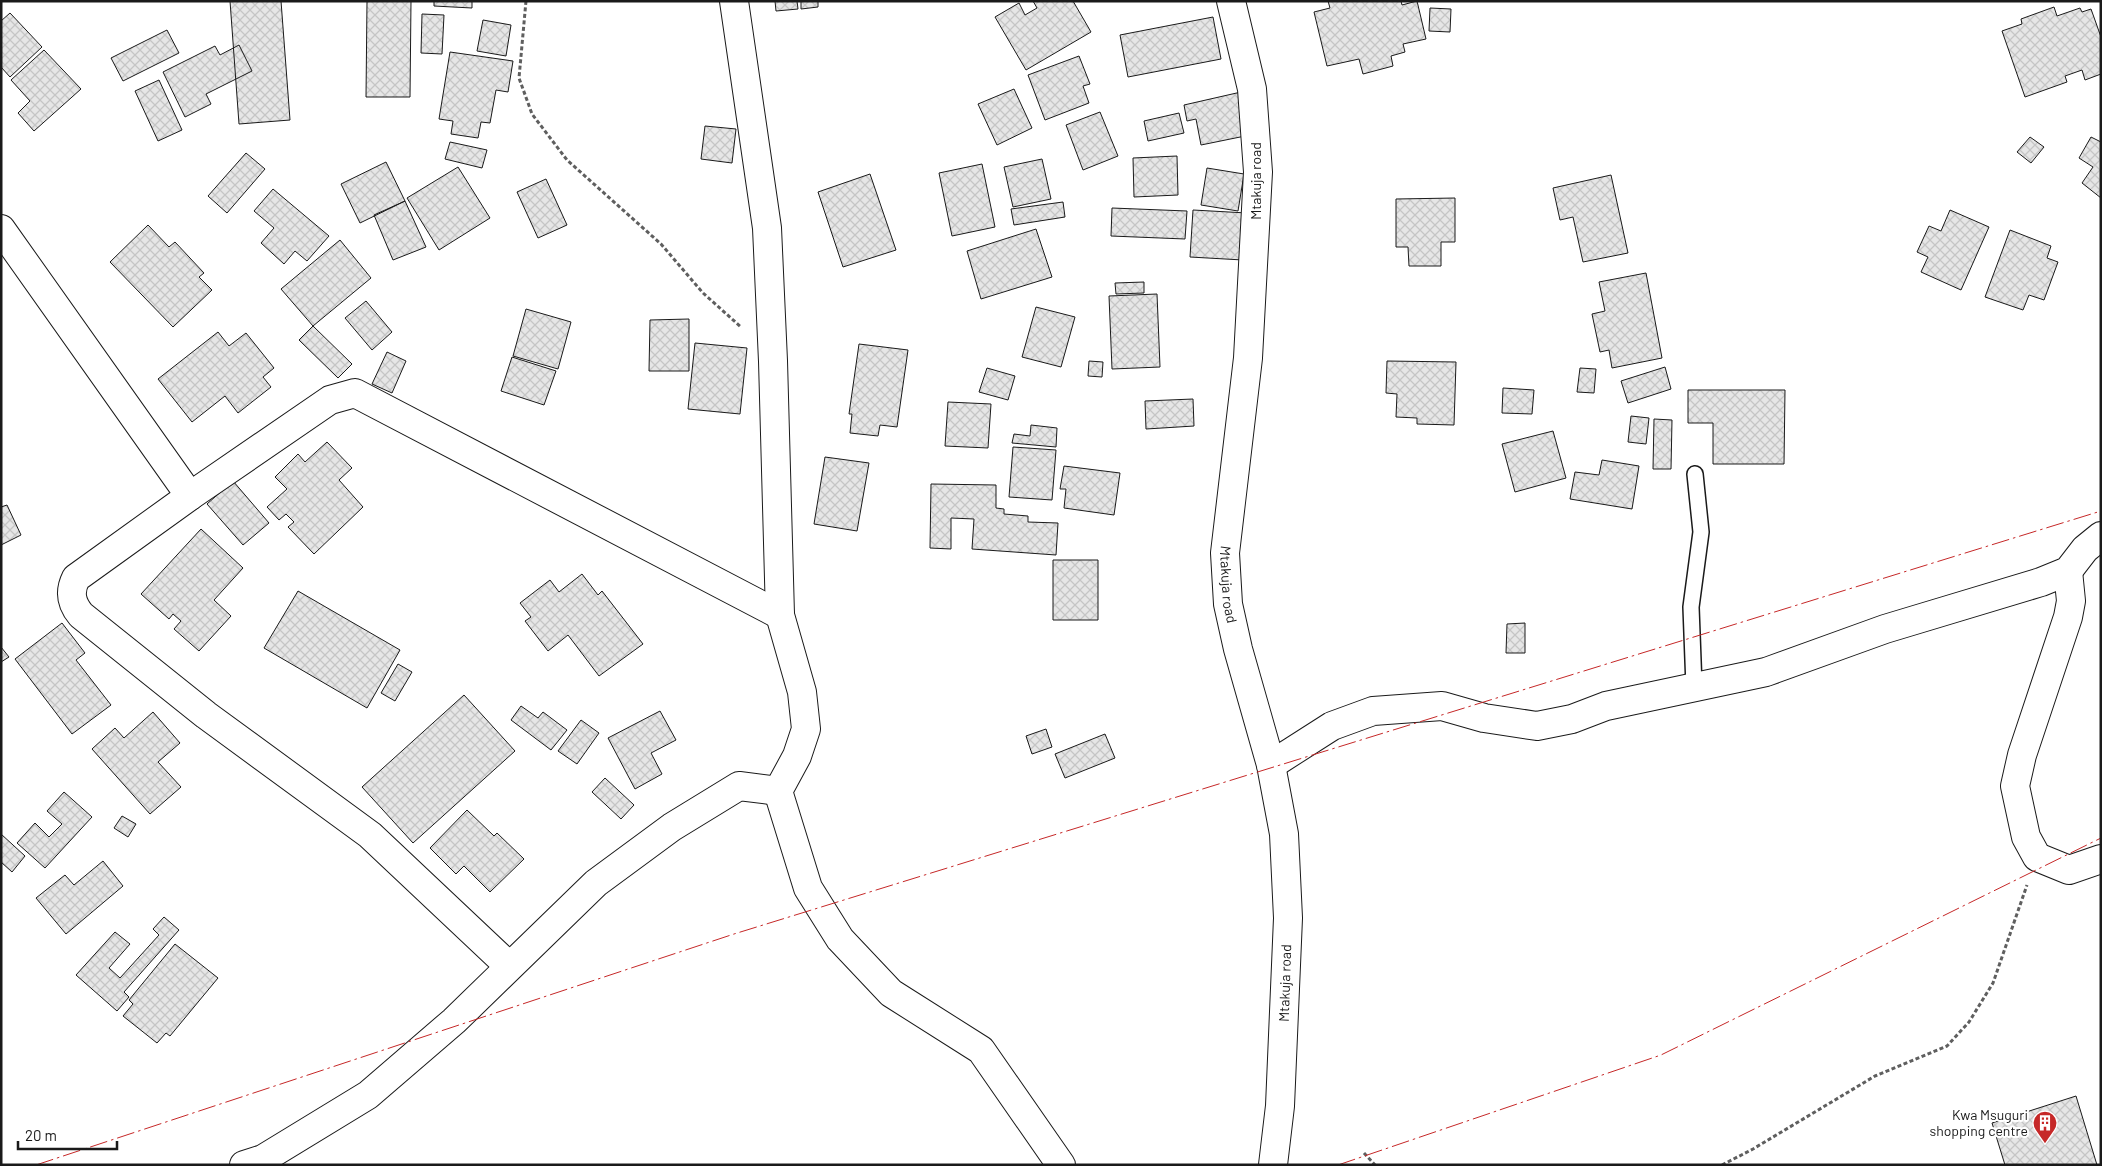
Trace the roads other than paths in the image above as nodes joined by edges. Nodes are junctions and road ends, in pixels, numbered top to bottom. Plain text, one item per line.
1 (734, 1) edge
2 (1231, 1) edge
3 (1, 229) edge
4 (1695, 474) dead end
5 (190, 496) junction
6 (2101, 536) edge
7 (2068, 571) junction
8 (780, 615) junction
9 (1694, 687) junction
10 (1271, 765) junction
11 (778, 790) junction
12 (2101, 859) edge
13 (509, 966) junction
14 (244, 1165) edge
15 (1061, 1165) edge
16 (1273, 1165) edge

1 - 8 street
2 - 10 street, Mtakuja road
3 - 5 street
4 - 9 lane
5 - 8 street
5 - 13 street
6 - 7 street
7 - 9 street
7 - 12 street
8 - 11 street
9 - 10 street
10 - 16 street, Mtakuja road
11 - 13 street
11 - 15 street
13 - 14 street

